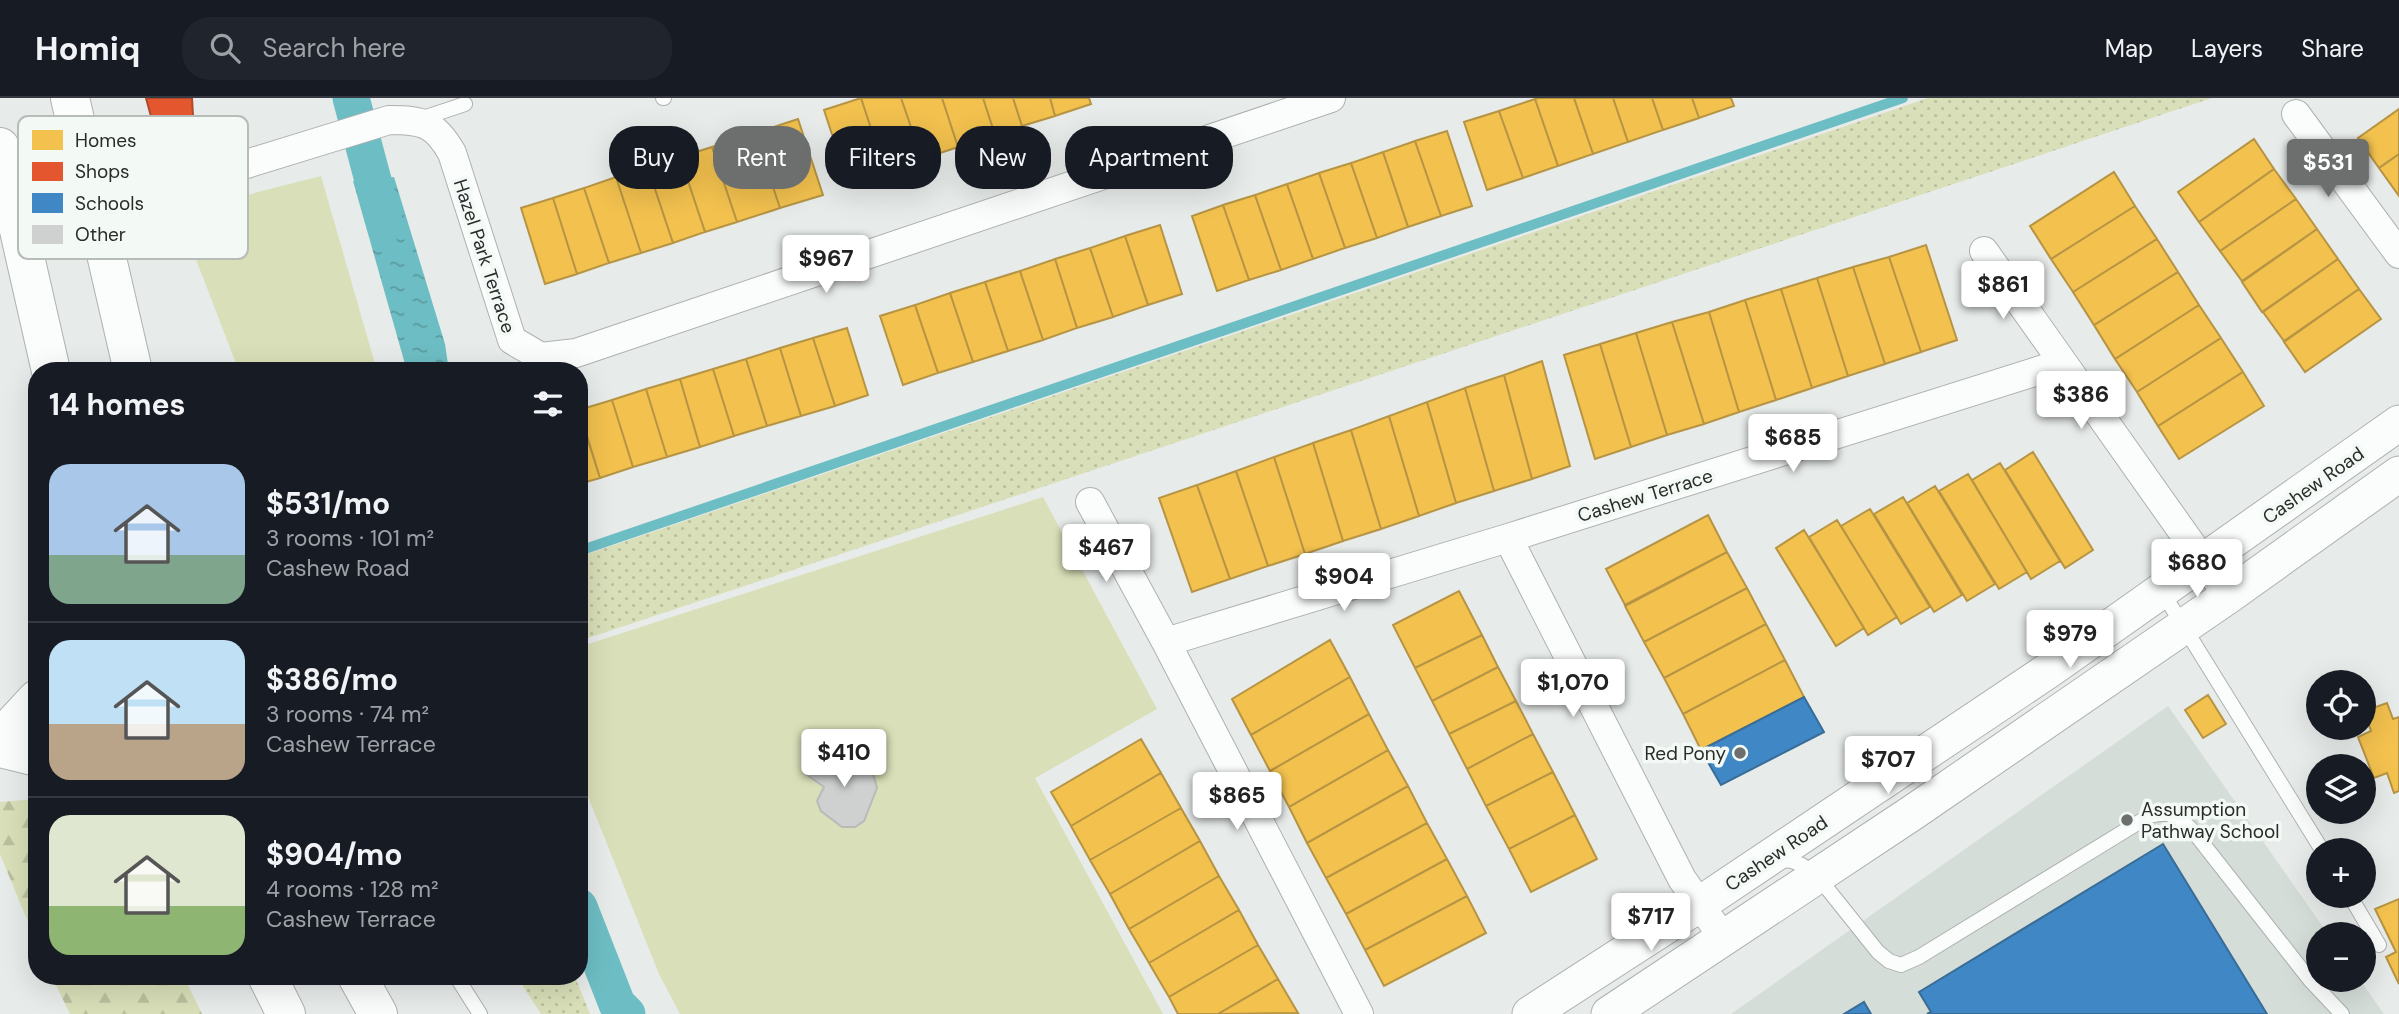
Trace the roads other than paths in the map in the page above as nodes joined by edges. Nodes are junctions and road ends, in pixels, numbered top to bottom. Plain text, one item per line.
1 (70, 98) edge
2 (1331, 98) edge
3 (465, 104) dead end
4 (2296, 114) dead end
5 (74, 116) edge
6 (402, 120) junction
7 (0, 147) edge
8 (248, 164) edge
9 (18, 226) edge
10 (1984, 251) dead end
11 (2399, 254) edge
12 (26, 259) edge
13 (108, 259) edge
14 (49, 362) edge
15 (130, 362) edge
16 (2063, 363) junction
17 (2399, 423) edge
18 (2399, 474) edge
19 (1090, 502) dead end
20 (1508, 538) junction
21 (2202, 561) junction
22 (2161, 590) junction
23 (2228, 596) junction
24 (2183, 627) junction
25 (1166, 642) junction
26 (28, 709) edge
27 (0, 739) edge
28 (28, 740) edge
29 (0, 746) edge
30 (28, 754) edge
31 (2315, 838) edge
32 (1767, 858) junction
33 (1818, 877) junction
34 (1700, 904) junction
35 (2357, 908) edge
36 (1724, 939) junction
37 (2379, 945) dead end
38 (272, 985) edge
39 (362, 985) edge
40 (462, 985) edge
41 (286, 1014) edge
42 (378, 1014) edge
43 (481, 1014) edge
44 (1359, 1014) edge
45 (1530, 1014) edge
46 (1608, 1014) edge
47 (2342, 1014) edge

1 - 5 highway
2 - 6 street, Hazel Park Terrace
3 - 6 lane
4 - 11 street
6 - 8 street
7 - 9 highway
10 - 16 street
12 - 14 highway
13 - 15 highway
16 - 20 street, Cashew Terrace
16 - 21 street
17 - 21 street, Cashew Road
18 - 23 street
19 - 25 street
20 - 25 street, Cashew Terrace
20 - 34 street
21 - 22 street, Cashew Road
21 - 23 street
22 - 24 lane
22 - 32 street, Cashew Road
23 - 24 street
24 - 31 lane
24 - 33 street
25 - 44 street
26 - 27 highway
28 - 29 street
29 - 30 highway
32 - 33 lane
32 - 34 street, Cashew Road
33 - 36 street
33 - 47 lane
34 - 36 street
34 - 45 street, Cashew Road
35 - 37 lane
36 - 46 street
38 - 41 highway
39 - 42 highway
40 - 43 lane

